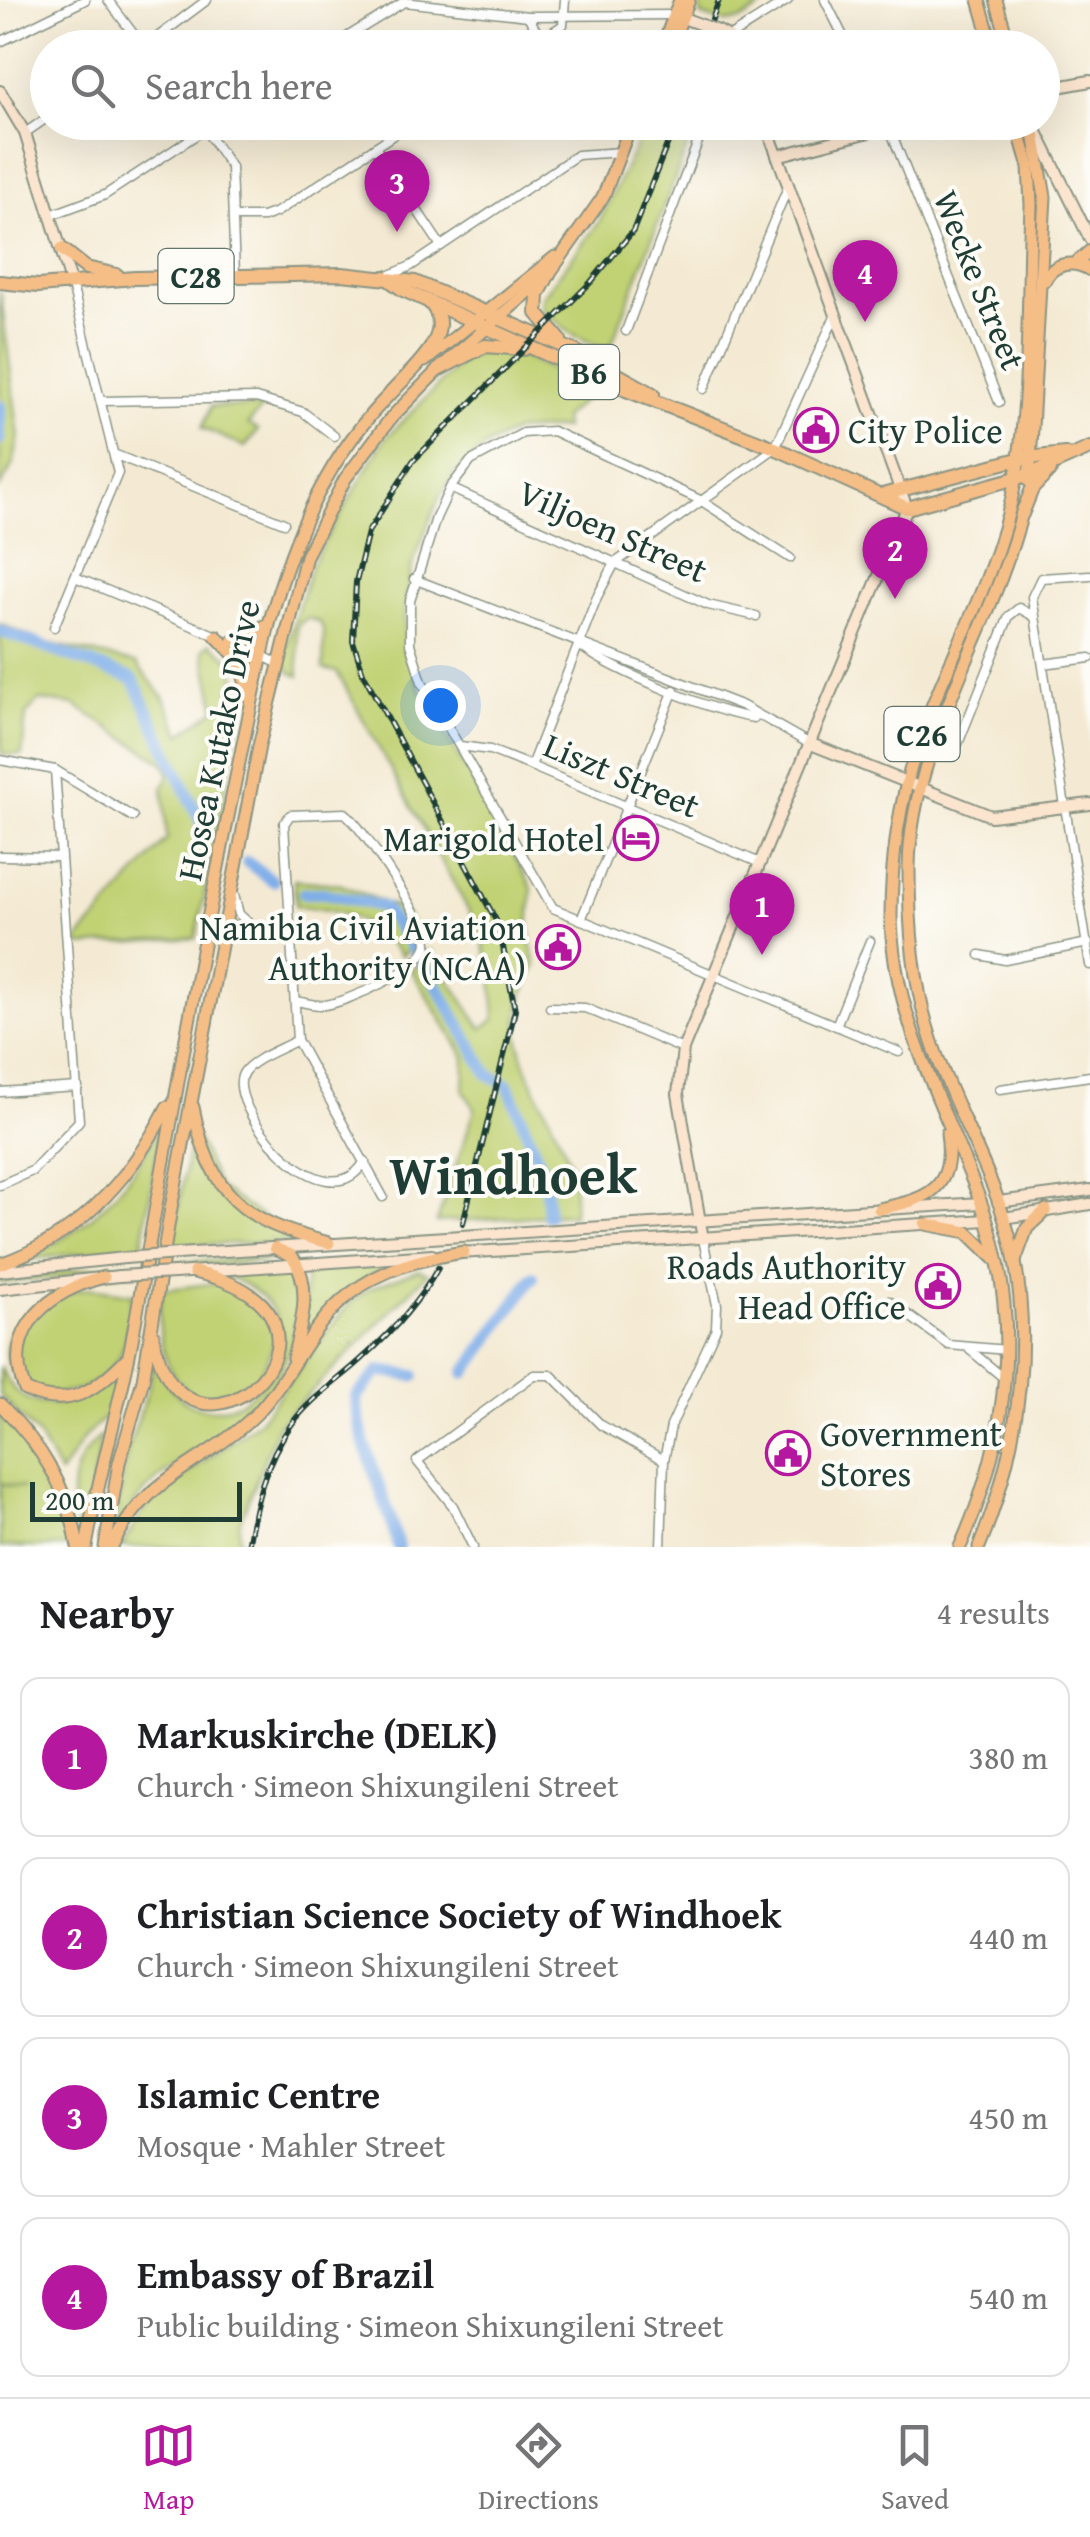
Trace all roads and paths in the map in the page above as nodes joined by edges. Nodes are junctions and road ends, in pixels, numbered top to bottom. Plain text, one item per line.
1 (85, 0) edge
2 (108, 0) edge
3 (207, 0) edge
4 (565, 0) edge
5 (680, 0) edge
6 (689, 0) edge
7 (788, 0) edge
8 (825, 0) edge
9 (978, 0) edge
10 (996, 0) edge
11 (528, 16) junction
12 (565, 16) junction
13 (678, 16) junction
14 (130, 30) edge
15 (166, 30) edge
16 (358, 30) edge
17 (536, 30) edge
18 (558, 30) edge
19 (671, 30) edge
20 (674, 30) edge
21 (712, 30) edge
22 (740, 30) edge
23 (840, 30) edge
24 (987, 30) edge
25 (1005, 30) edge
26 (0, 42) edge
27 (1090, 80) edge
28 (1060, 86) edge
29 (0, 91) edge
30 (30, 130) edge
31 (25, 133) junction
32 (182, 140) edge
33 (212, 140) edge
34 (386, 140) edge
35 (627, 140) edge
36 (699, 140) edge
37 (771, 140) edge
38 (835, 140) edge
39 (895, 140) edge
40 (1021, 140) edge
41 (1037, 140) edge
42 (1041, 140) edge
43 (375, 147) junction
44 (622, 152) junction
45 (777, 156) junction
46 (788, 186) junction
47 (51, 215) junction
48 (236, 217) junction
49 (579, 232) junction
50 (1090, 240) edge
51 (441, 246) junction
52 (62, 249) junction
53 (1090, 251) edge
54 (1075, 264) junction
55 (1090, 270) edge
56 (549, 274) junction
57 (235, 275) junction
58 (385, 277) junction
59 (135, 278) junction
60 (4, 283) edge
61 (1043, 283) junction
62 (72, 285) junction
63 (420, 296) junction
64 (836, 314) junction
65 (486, 318) junction
66 (626, 331) dead end
67 (573, 357) junction
68 (438, 370) junction
69 (704, 389) dead end
70 (391, 393) junction
71 (102, 400) junction
72 (999, 402) dead end
73 (334, 436) dead end
74 (775, 448) junction
75 (1090, 448) edge
76 (116, 455) junction
77 (1033, 456) junction
78 (1067, 456) junction
79 (1018, 459) junction
80 (1031, 474) junction
81 (1016, 478) junction
82 (450, 488) junction
83 (901, 489) junction
84 (882, 494) junction
85 (700, 500) junction
86 (908, 508) junction
87 (1022, 514) junction
88 (284, 523) dead end
89 (790, 558) dead end
90 (615, 562) junction
91 (1090, 575) edge
92 (75, 577) junction
93 (414, 579) junction
94 (756, 616) dead end
95 (1035, 618) junction
96 (269, 624) junction
97 (54, 627) dead end
98 (216, 636) junction
99 (233, 641) junction
100 (580, 646) junction
101 (262, 655) junction
102 (1090, 658) edge
103 (277, 663) junction
104 (1042, 664) junction
105 (674, 690) junction
106 (251, 702) junction
107 (757, 718) junction
108 (811, 744) junction
109 (460, 746) junction
110 (954, 754) dead end
111 (0, 760) edge
112 (530, 766) junction
113 (55, 770) junction
114 (906, 784) junction
115 (921, 790) junction
116 (1090, 804) edge
117 (628, 806) junction
118 (1066, 807) junction
119 (133, 817) dead end
120 (0, 856) edge
121 (58, 857) junction
122 (760, 864) junction
123 (232, 885) junction
124 (582, 920) junction
125 (208, 921) junction
126 (225, 924) junction
127 (255, 929) junction
128 (290, 936) junction
129 (870, 941) dead end
130 (1088, 943) edge
131 (980, 955) dead end
132 (1090, 965) edge
133 (715, 976) junction
134 (294, 1001) junction
135 (550, 1006) dead end
136 (836, 1026) junction
137 (297, 1040) junction
138 (683, 1049) junction
139 (899, 1052) dead end
140 (1090, 1076) edge
141 (78, 1087) junction
142 (1000, 1089) dead end
143 (0, 1092) edge
144 (172, 1096) junction
145 (192, 1098) junction
146 (946, 1122) junction
147 (364, 1161) junction
148 (0, 1185) edge
149 (1090, 1190) edge
150 (383, 1197) dead end
151 (998, 1202) junction
152 (982, 1203) junction
153 (1090, 1204) edge
154 (879, 1209) junction
155 (1046, 1210) junction
156 (1004, 1218) junction
157 (701, 1219) junction
158 (986, 1220) junction
159 (925, 1224) junction
160 (704, 1239) junction
161 (330, 1243) junction
162 (274, 1248) junction
163 (464, 1252) junction
164 (298, 1264) junction
165 (1014, 1264) junction
166 (0, 1267) edge
167 (1002, 1271) junction
168 (194, 1272) junction
169 (104, 1277) junction
170 (0, 1288) edge
171 (889, 1302) dead end
172 (151, 1320) junction
173 (13, 1321) dead end
174 (970, 1350) junction
175 (1007, 1350) junction
176 (129, 1356) junction
177 (3, 1357) dead end
178 (292, 1364) junction
179 (1006, 1379) junction
180 (0, 1404) edge
181 (664, 1460) junction
182 (78, 1547) edge
183 (86, 1547) edge
184 (108, 1547) edge
185 (473, 1547) edge
186 (660, 1547) edge
187 (960, 1547) edge
188 (978, 1547) edge

1 - 26 street
2 - 14 street
3 - 15 street
4 - 12 street
5 - 13 main road
6 - 13 main road
7 - 22 street
8 - 23 street
9 - 24 main road
10 - 25 main road
11 - 12 street
11 - 16 street
11 - 17 street
12 - 13 street
12 - 18 street
13 - 19 main road
13 - 20 main road
13 - 21 main road, bridge
27 - 28 main road
29 - 31 main road
30 - 31 street
31 - 47 main road
32 - 47 street
33 - 48 street
34 - 43 street
35 - 44 main road, Hosea Kutako Drive
36 - 66 street
37 - 45 main road
38 - 45 main road
39 - 72 street, Wecke Street
40 - 79 main road, C26
41 - 61 main road, C26
42 - 50 main road
43 - 48 street
43 - 51 street
44 - 49 main road, Hosea Kutako Drive
44 - 51 street
45 - 46 main road
46 - 64 main road
46 - 69 street
47 - 52 main road
48 - 57 street
49 - 56 main road, Hosea Kutako Drive
49 - 65 main road, Hosea Kutako Drive
51 - 58 street
52 - 59 highway
52 - 62 main road
53 - 54 main road
54 - 55 main road
54 - 61 main road
56 - 65 main road, Hosea Kutako Drive
56 - 67 highway
57 - 58 highway, C28
57 - 59 highway, C28
58 - 63 highway, C28
58 - 65 highway, C28
59 - 62 highway, C28
60 - 62 highway, C28
61 - 77 main road, C26
62 - 71 street
63 - 65 highway, C28
63 - 70 highway
64 - 74 street
64 - 83 main road
65 - 67 highway, B6
65 - 68 main road, Hosea Kutako Drive
65 - 70 main road, Hosea Kutako Drive
67 - 68 highway
67 - 74 highway, B6
68 - 103 main road, Hosea Kutako Drive
70 - 96 main road, Hosea Kutako Drive
71 - 73 street
71 - 76 street
74 - 84 highway, B6
74 - 85 street
75 - 78 highway
76 - 88 street
76 - 92 street
77 - 78 highway
77 - 79 highway
77 - 80 main road, C26
78 - 80 highway
78 - 87 highway
79 - 81 main road, C26
79 - 83 highway
80 - 81 highway
80 - 87 main road, C26
81 - 86 highway
81 - 114 main road, C26
82 - 85 street
82 - 90 street, Viljoen Street
82 - 93 street
83 - 84 highway
83 - 86 main road
84 - 86 highway, B6
85 - 89 street
85 - 90 street
86 - 108 main road
87 - 115 main road, C26
90 - 94 street, Viljoen Street
90 - 100 street
91 - 95 street
92 - 97 street
92 - 98 street
93 - 100 street
93 - 109 street
95 - 104 street
95 - 110 street
96 - 99 main road
96 - 101 main road, Hosea Kutako Drive
98 - 99 street
98 - 106 main road
99 - 101 street
100 - 105 street
100 - 107 street
100 - 112 street
101 - 103 street
101 - 106 main road, Hosea Kutako Drive
102 - 104 street
103 - 123 main road, Hosea Kutako Drive
104 - 118 street
105 - 107 street
105 - 117 street
106 - 125 main road, Hosea Kutako Drive
107 - 108 street
108 - 114 main road
108 - 122 main road
109 - 112 street, Liszt Street
109 - 124 street
111 - 113 street
112 - 117 street, Liszt Street
113 - 119 street
113 - 121 street
114 - 115 main road
114 - 146 main road, C26
115 - 118 main road
115 - 151 main road, C26
116 - 118 main road
117 - 122 street, Liszt Street
117 - 124 street
118 - 130 street
120 - 121 street
121 - 141 street
122 - 133 main road
123 - 126 main road, Hosea Kutako Drive
123 - 127 street
124 - 133 street
125 - 126 street
125 - 144 main road, Hosea Kutako Drive
126 - 127 street
126 - 145 main road, Hosea Kutako Drive
127 - 128 street
128 - 134 street
128 - 134 street
129 - 136 street
130 - 131 street
130 - 132 street
133 - 136 street
133 - 138 main road
134 - 137 street
135 - 138 street
136 - 139 street
137 - 147 street
137 - 147 street
138 - 157 main road
140 - 142 street
141 - 143 street
141 - 148 street
144 - 166 main road
144 - 176 main road, Hosea Kutako Drive
145 - 161 main road
145 - 172 main road, Hosea Kutako Drive
146 - 152 main road, C26
146 - 154 main road
147 - 150 street
149 - 151 main road
151 - 152 main road
151 - 156 main road, C26
152 - 154 main road
152 - 158 main road, C26
153 - 155 main road
154 - 157 main road
155 - 156 main road
155 - 165 main road
156 - 158 main road
156 - 165 main road, C26
157 - 160 main road
157 - 161 main road
158 - 159 main road
158 - 167 main road, C26
159 - 160 main road
159 - 167 main road
160 - 163 main road
160 - 181 street
161 - 162 main road
162 - 164 main road
162 - 166 main road, bridge
163 - 164 main road
163 - 178 main road
164 - 168 main road
164 - 178 main road
165 - 188 main road, C26
167 - 175 main road, C26
168 - 169 main road, bridge
168 - 172 main road
169 - 170 main road
169 - 173 main road
171 - 174 street
172 - 184 main road, Hosea Kutako Drive
174 - 175 street
174 - 179 street
175 - 179 main road, C26
176 - 177 main road
176 - 183 main road, Hosea Kutako Drive
178 - 184 main road
179 - 187 main road, C26
180 - 182 main road
181 - 185 street
181 - 186 street

